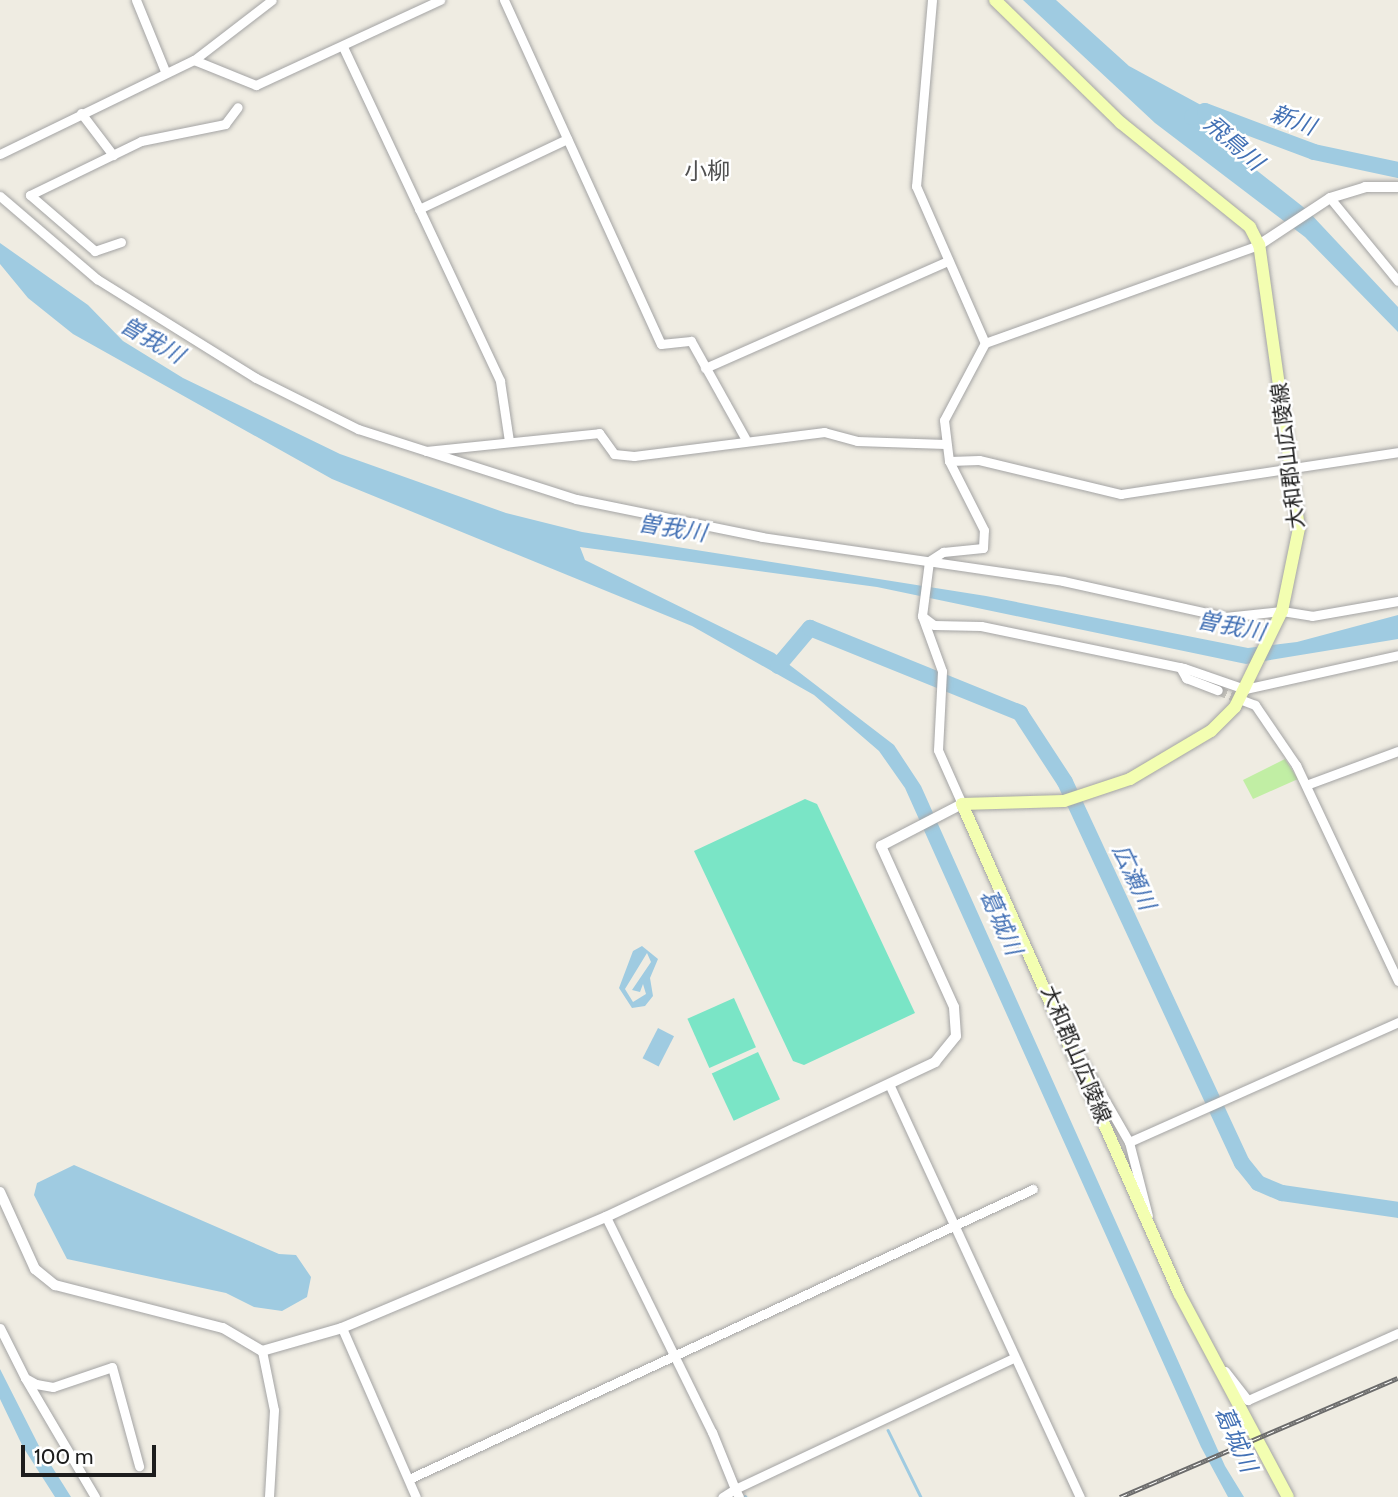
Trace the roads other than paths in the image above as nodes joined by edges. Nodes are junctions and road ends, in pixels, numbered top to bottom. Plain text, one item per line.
1 (136, 0) edge
2 (272, 0) edge
3 (440, 0) edge
4 (504, 0) edge
5 (932, 0) edge
6 (995, 0) edge
7 (344, 49) junction
8 (194, 60) junction
9 (165, 71) junction
10 (238, 107) dead end
11 (82, 113) junction
12 (568, 139) junction
13 (0, 154) edge
14 (113, 155) junction
15 (0, 184) edge
16 (1398, 187) edge
17 (1, 197) edge
18 (1330, 198) junction
19 (419, 209) junction
20 (121, 242) dead end
21 (1259, 245) junction
22 (948, 261) junction
23 (1398, 281) edge
24 (985, 343) junction
25 (705, 368) junction
26 (745, 438) junction
27 (509, 441) junction
28 (945, 444) junction
29 (424, 451) junction
30 (1397, 451) edge
31 (949, 461) junction
32 (1294, 468) junction
33 (930, 559) junction
34 (1398, 601) edge
35 (922, 616) junction
36 (1279, 616) junction
37 (1398, 655) edge
38 (1180, 667) junction
39 (1218, 690) tunnel mouth
40 (1245, 691) junction
41 (1398, 751) edge
42 (1306, 785) junction
43 (957, 807) junction
44 (1398, 981) edge
45 (1398, 1022) edge
46 (1076, 1050) junction
47 (889, 1084) junction
48 (1129, 1142) junction
49 (1033, 1189) dead end
50 (0, 1192) edge
51 (606, 1217) junction
52 (954, 1225) junction
53 (1150, 1230) junction
54 (0, 1328) edge
55 (342, 1328) junction
56 (1398, 1333) edge
57 (1209, 1350) junction
58 (262, 1351) junction
59 (671, 1354) junction
60 (1013, 1358) junction
61 (25, 1378) junction
62 (139, 1465) dead end
63 (409, 1479) junction
64 (737, 1493) edge
65 (94, 1497) edge
66 (269, 1497) edge
67 (416, 1497) edge
68 (722, 1497) edge
69 (1080, 1497) edge
70 (1288, 1497) edge

1 - 9 street
2 - 8 street
3 - 7 street
4 - 12 street
5 - 22 street
6 - 21 main road, 大和郡山広陵線
7 - 8 street
7 - 19 street
8 - 9 street
9 - 11 street
10 - 14 street
11 - 13 street
11 - 14 street
12 - 19 street
12 - 25 street
14 - 20 street
15 - 17 street
16 - 18 street
17 - 29 street
18 - 21 street
18 - 23 street
19 - 27 street
21 - 24 street
21 - 32 main road, 大和郡山広陵線
22 - 24 street
22 - 25 street
24 - 28 street
25 - 26 street
26 - 27 street
26 - 28 street
27 - 29 street
28 - 31 street
29 - 33 street
30 - 32 street
31 - 32 street
31 - 33 street
32 - 36 main road, 大和郡山広陵線
33 - 35 street
33 - 36 street
34 - 36 street
35 - 38 street
35 - 43 street
36 - 40 main road, 大和郡山広陵線
37 - 40 street
38 - 39 street
38 - 40 street
40 - 42 street
40 - 43 main road, 大和郡山広陵線
41 - 42 street
42 - 44 street
43 - 46 main road, 大和郡山広陵線
43 - 47 street
45 - 48 street
46 - 48 street
46 - 53 main road, 大和郡山広陵線
47 - 51 street
47 - 52 street
48 - 53 street
49 - 52 street
50 - 58 street
51 - 55 street
51 - 59 street
52 - 59 street
52 - 60 street
53 - 57 main road, 大和郡山広陵線
54 - 61 street
55 - 58 street
55 - 63 street
56 - 57 street
57 - 70 main road, 大和郡山広陵線
58 - 66 street
59 - 63 street
59 - 64 street
60 - 64 street
60 - 69 street
61 - 62 street
61 - 65 street
63 - 67 street
64 - 68 street

